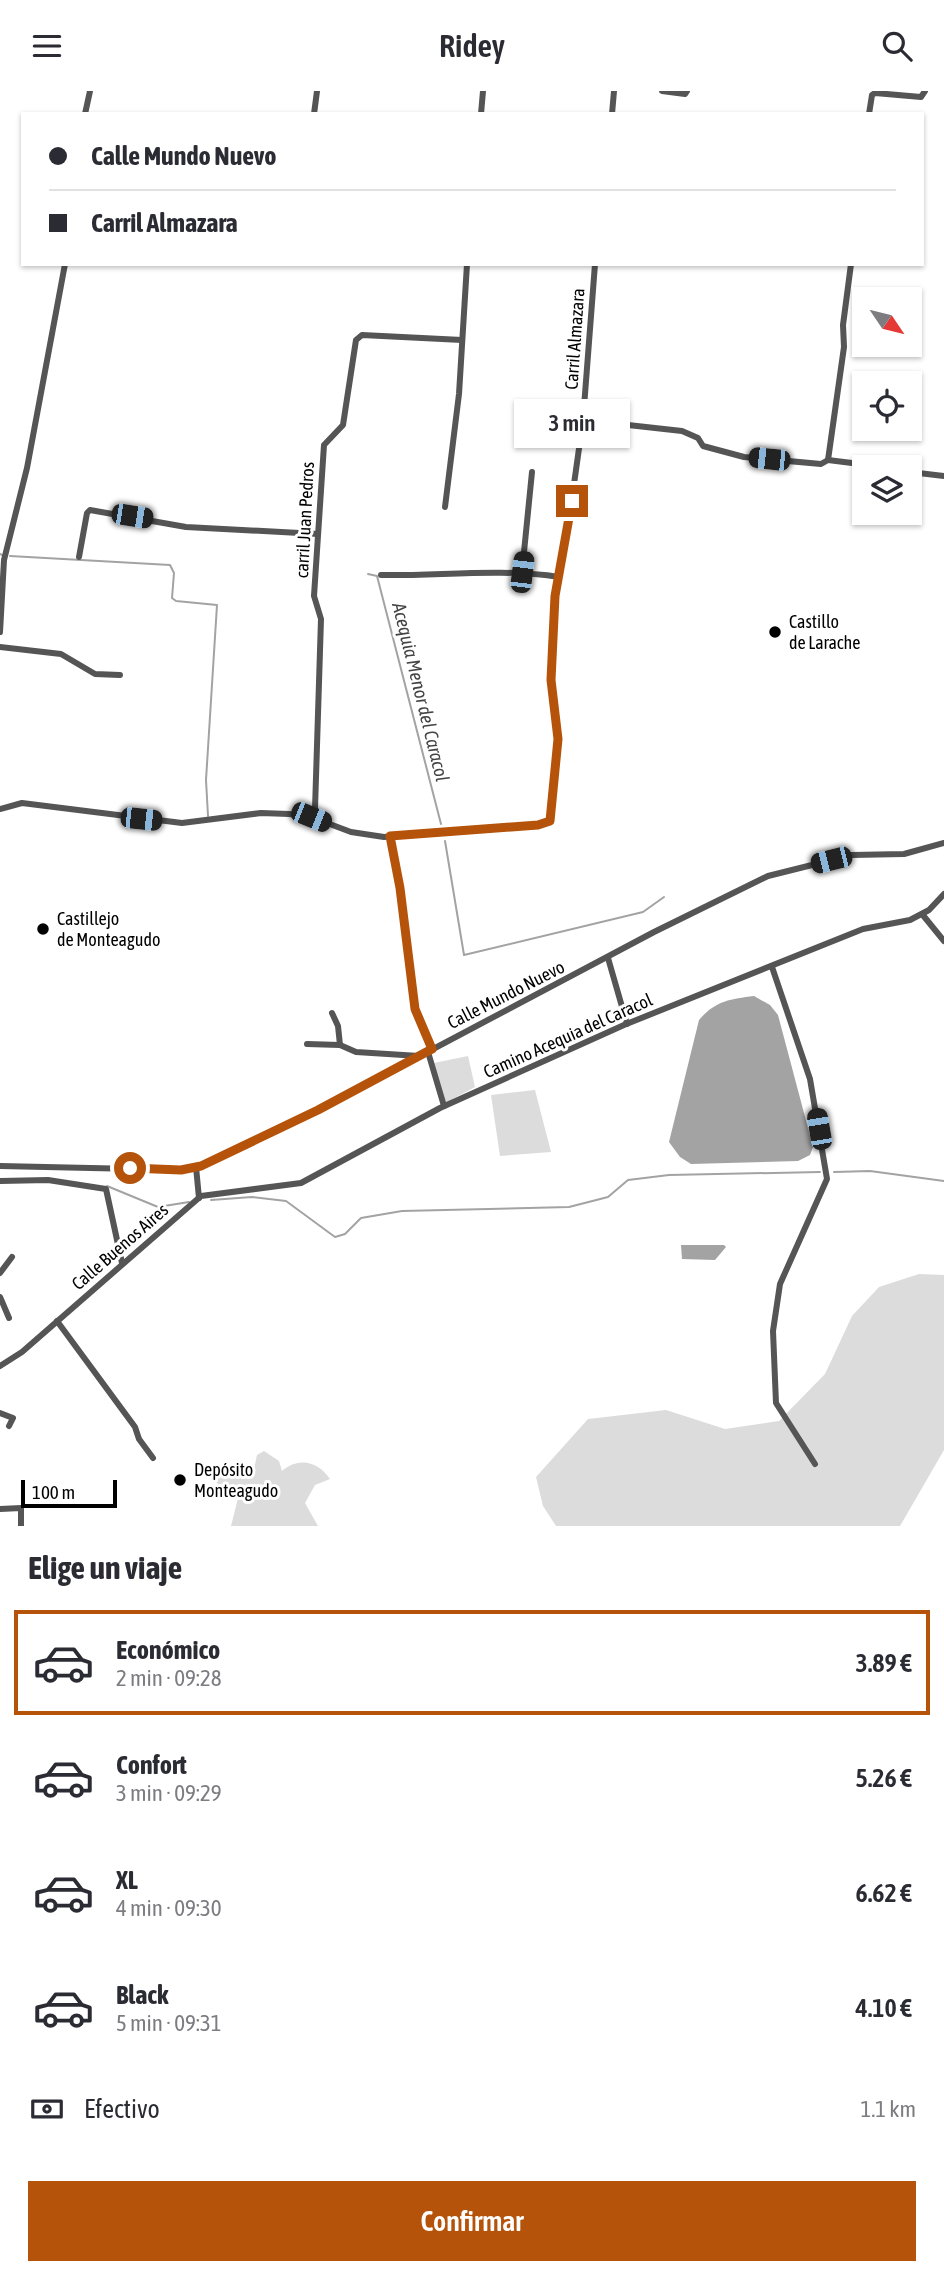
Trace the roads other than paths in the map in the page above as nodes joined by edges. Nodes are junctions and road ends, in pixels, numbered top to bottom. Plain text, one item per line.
1 (90, 91) edge
2 (317, 91) edge
3 (484, 91) edge
4 (614, 91) edge
5 (662, 91) edge
6 (687, 91) edge
7 (925, 91) edge
8 (85, 112) edge
9 (314, 112) edge
10 (481, 112) edge
11 (612, 112) edge
12 (869, 112) edge
13 (65, 266) edge
14 (467, 266) edge
15 (595, 266) edge
16 (851, 266) edge
17 (462, 340) junction
18 (583, 420) junction
19 (828, 460) junction
20 (852, 463) edge
21 (532, 472) dead end
22 (922, 473) edge
23 (944, 476) edge
24 (445, 507) dead end
25 (318, 534) junction
26 (79, 557) dead end
27 (522, 572) junction
28 (381, 575) dead end
29 (559, 577) junction
30 (0, 632) edge
31 (0, 647) edge
32 (120, 675) dead end
33 (0, 809) edge
34 (311, 817) junction
35 (390, 836) junction
36 (944, 843) edge
37 (944, 894) edge
38 (922, 913) junction
39 (944, 941) edge
40 (608, 958) junction
41 (772, 967) junction
42 (332, 1013) dead end
43 (627, 1024) junction
44 (307, 1044) dead end
45 (340, 1045) junction
46 (430, 1051) junction
47 (419, 1056) junction
48 (444, 1106) junction
49 (0, 1166) edge
50 (196, 1167) junction
51 (0, 1181) edge
52 (200, 1197) junction
53 (12, 1257) dead end
54 (122, 1263) junction
55 (0, 1273) edge
56 (0, 1297) edge
57 (9, 1318) dead end
58 (57, 1321) junction
59 (0, 1366) edge
60 (0, 1413) edge
61 (9, 1426) dead end
62 (153, 1458) dead end
63 (815, 1464) dead end
64 (0, 1509) edge
65 (21, 1526) edge

1 - 8 street
2 - 9 street
3 - 10 street
4 - 11 street
5 - 6 street
7 - 12 street
13 - 30 street
14 - 17 street
15 - 18 street, Carril Almazara
16 - 19 street
17 - 24 street
17 - 25 street, carril Juan Pedros
18 - 19 street
18 - 29 street, Carril Almazara
19 - 20 street
21 - 27 street
22 - 23 street
25 - 26 street
25 - 34 street, carril Juan Pedros
27 - 28 street
27 - 29 street
29 - 35 street, Carril Almazara
31 - 32 street
33 - 34 street, Carril Almazara
34 - 35 street, Carril Almazara
35 - 46 street
36 - 40 street, Calle Mundo Nuevo
37 - 38 street, Camino Acequia del Caracol
38 - 39 street
38 - 41 street, Camino Acequia del Caracol
40 - 43 street
40 - 46 street, Calle Mundo Nuevo
41 - 43 street, Camino Acequia del Caracol
41 - 63 street
42 - 45 street
43 - 48 street, Camino Acequia del Caracol
44 - 45 street
45 - 47 street
46 - 47 street, Calle Mundo Nuevo
46 - 48 street
47 - 50 street, Calle Mundo Nuevo
48 - 52 street, Camino Acequia del Caracol
49 - 50 street, Calle Mundo Nuevo
50 - 52 street
51 - 54 street
52 - 54 street, Calle Buenos Aires
53 - 55 street
54 - 58 street, Calle Buenos Aires
56 - 57 street
58 - 59 street, Calle Buenos Aires
58 - 62 street
60 - 61 street
64 - 65 street

